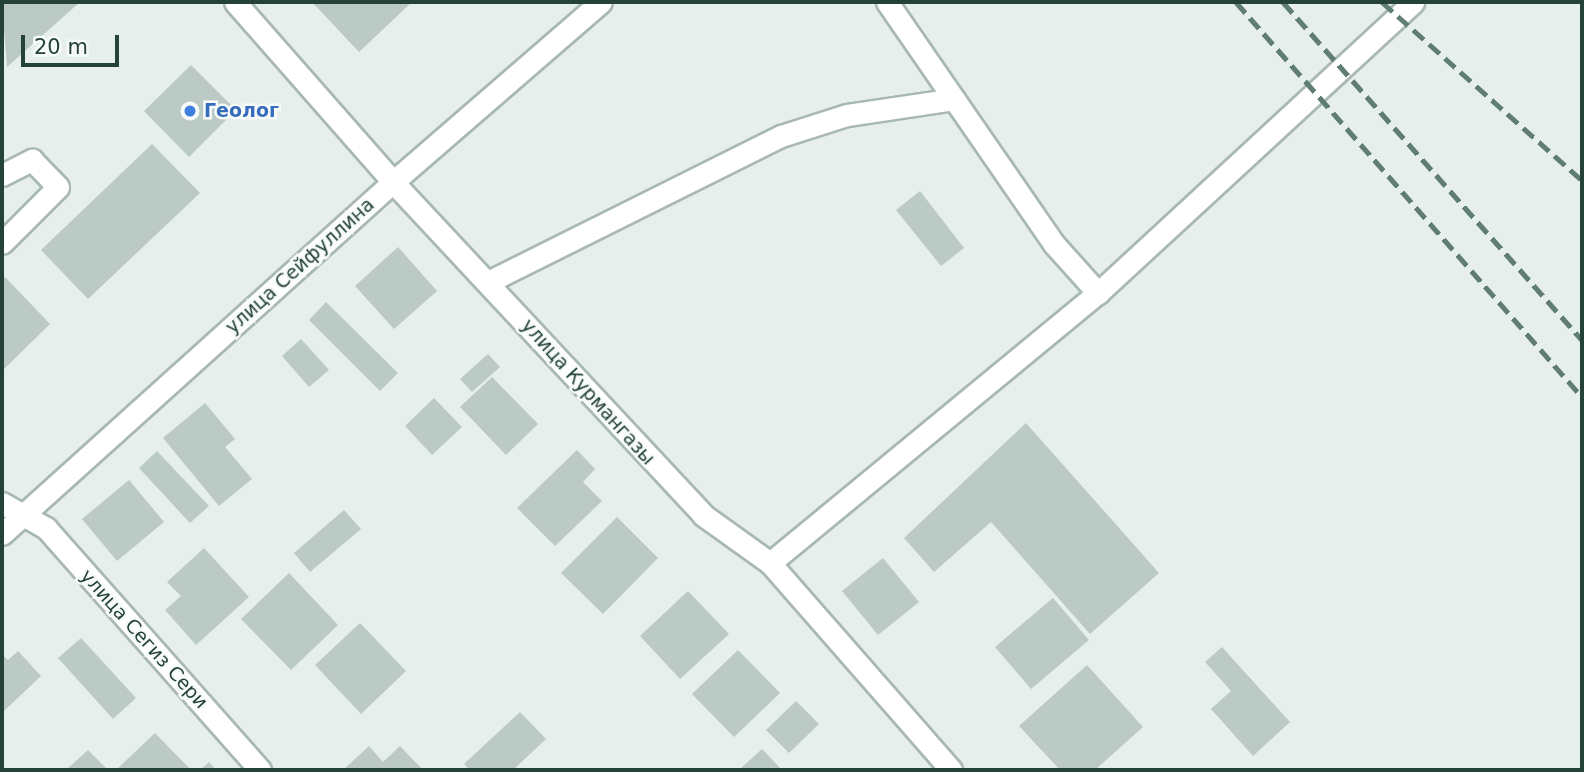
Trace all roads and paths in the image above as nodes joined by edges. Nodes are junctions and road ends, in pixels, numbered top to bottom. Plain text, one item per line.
1 (235, 2) edge
2 (601, 2) edge
3 (887, 2) edge
4 (1413, 2) edge
5 (954, 99) junction
6 (2, 174) edge
7 (393, 182) junction
8 (2, 243) edge
9 (488, 282) junction
10 (1098, 293) junction
11 (2, 503) edge
12 (24, 514) junction
13 (2, 534) edge
14 (770, 563) junction
15 (260, 770) edge
16 (951, 770) edge

1 - 7 street, улица Курмангазы
2 - 7 street, улица Сейфуллина
3 - 5 street
4 - 10 street
5 - 9 street
5 - 10 street
6 - 8 street
7 - 9 street, улица Курмангазы
7 - 12 street, улица Сейфуллина
9 - 14 street, улица Курмангазы
10 - 14 street
11 - 12 street, улица Сегиз Сери
12 - 13 street, улица Сейфуллина
12 - 15 street, улица Сегиз Сери
14 - 16 street, улица Курмангазы

